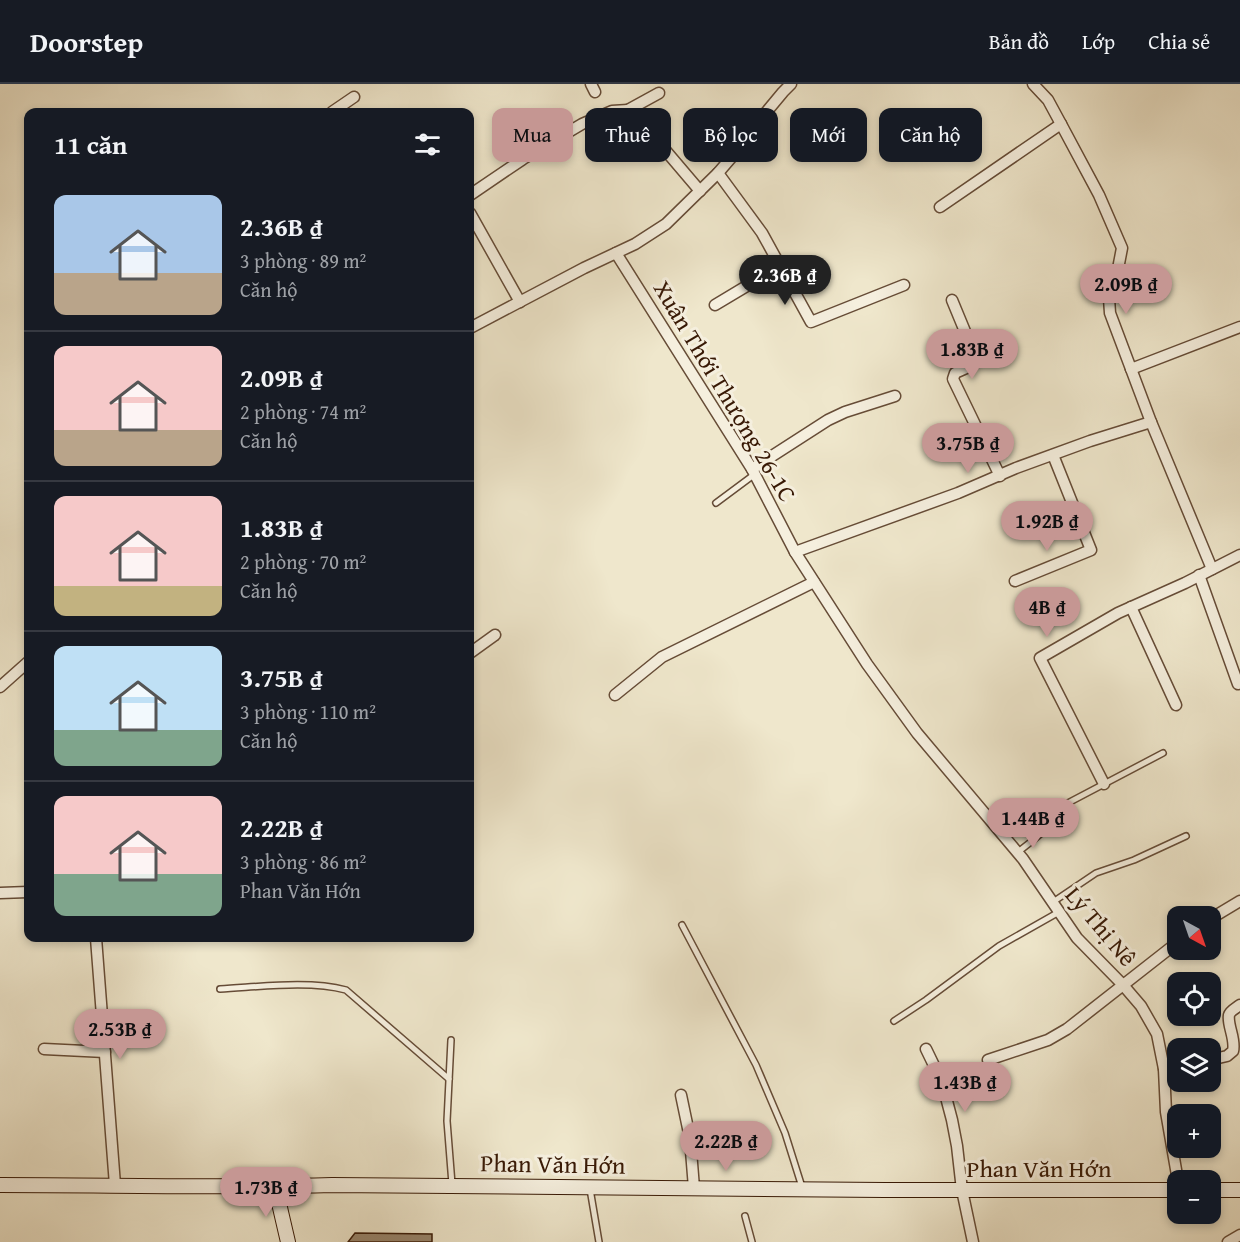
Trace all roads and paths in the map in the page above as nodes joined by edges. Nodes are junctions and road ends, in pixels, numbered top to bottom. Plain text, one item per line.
1 (1033, 84) edge
2 (784, 87) edge
3 (659, 93) dead end
4 (354, 97) dead end
5 (338, 108) edge
6 (632, 108) edge
7 (585, 123) edge
8 (1061, 124) junction
9 (671, 157) edge
10 (718, 172) junction
11 (700, 191) junction
12 (474, 192) edge
13 (940, 207) dead end
14 (474, 220) edge
15 (616, 253) junction
16 (780, 266) junction
17 (904, 285) dead end
18 (952, 300) dead end
19 (520, 302) junction
20 (715, 305) dead end
21 (474, 326) edge
22 (1240, 327) edge
23 (1131, 369) junction
24 (895, 396) dead end
25 (1151, 422) junction
26 (1053, 455) junction
27 (753, 472) junction
28 (1000, 476) junction
29 (716, 503) dead end
30 (795, 552) junction
31 (1240, 555) edge
32 (1212, 568) junction
33 (1199, 575) junction
34 (1015, 581) dead end
35 (814, 582) junction
36 (1131, 607) junction
37 (495, 635) dead end
38 (474, 650) edge
39 (24, 667) edge
40 (1238, 684) dead end
41 (1, 685) edge
42 (615, 695) dead end
43 (1176, 705) dead end
44 (1163, 753) dead end
45 (1104, 784) junction
46 (1186, 836) dead end
47 (1018, 853) junction
48 (0, 892) edge
49 (24, 892) edge
50 (1240, 902) edge
51 (1056, 907) junction
52 (1221, 913) edge
53 (682, 925) dead end
54 (96, 942) edge
55 (1167, 951) edge
56 (1123, 985) junction
57 (220, 989) dead end
58 (1240, 1005) edge
59 (894, 1021) dead end
60 (451, 1040) dead end
61 (44, 1049) dead end
62 (926, 1049) dead end
63 (105, 1052) junction
64 (1221, 1057) edge
65 (988, 1060) dead end
66 (1167, 1068) edge
67 (1164, 1069) junction
68 (449, 1079) junction
69 (681, 1095) dead end
70 (1176, 1170) edge
71 (0, 1185) edge
72 (115, 1185) junction
73 (275, 1186) junction
74 (452, 1186) junction
75 (590, 1188) junction
76 (694, 1188) junction
77 (802, 1188) junction
78 (962, 1190) junction
79 (1167, 1190) edge
80 (1221, 1190) edge
81 (1240, 1190) edge
82 (745, 1216) dead end
83 (1240, 1235) edge
84 (288, 1242) edge
85 (599, 1242) edge
86 (752, 1242) edge
87 (973, 1242) edge
88 (1228, 1242) edge

1 - 8 street
2 - 10 street
3 - 6 street
4 - 5 street
7 - 12 street
8 - 13 street
8 - 23 street
9 - 11 street
10 - 11 street
10 - 16 street
11 - 15 street
14 - 19 street
15 - 19 street
15 - 27 street, Xuân Thới Thượng 26-1C
16 - 17 street
16 - 20 street
18 - 28 street
19 - 21 street
22 - 23 street
23 - 25 street
24 - 27 street
25 - 26 street
25 - 32 street
26 - 28 street
26 - 34 street
27 - 29 lane
27 - 30 street, Xuân Thới Thượng 26-1C
28 - 30 street
30 - 35 street, Lý Thị Nê
31 - 32 street
32 - 33 street
33 - 36 street
33 - 40 street
35 - 42 street
35 - 47 street, Lý Thị Nê
36 - 43 street
36 - 45 street
37 - 38 street
39 - 41 street
44 - 45 lane
45 - 47 lane
46 - 51 lane
47 - 51 street, Lý Thị Nê
48 - 49 street
50 - 52 street
51 - 56 street, Lý Thị Nê
51 - 59 lane
53 - 77 lane
54 - 63 street
55 - 56 street
56 - 65 street
56 - 67 street, Lý Thị Nê
57 - 68 lane
58 - 64 street
60 - 68 lane
61 - 63 street
62 - 78 street
63 - 72 street
66 - 67 street
67 - 70 street, Lý Thị Nê
68 - 74 lane
69 - 76 street
71 - 72 main road, Phan Văn Hớn
72 - 73 main road, Phan Văn Hớn
73 - 74 main road, Phan Văn Hớn
73 - 84 main road
74 - 75 main road, Phan Văn Hớn
75 - 76 main road, Phan Văn Hớn
75 - 85 lane
76 - 77 main road, Phan Văn Hớn
77 - 78 main road, Phan Văn Hớn
78 - 79 main road, Phan Văn Hớn
78 - 87 street
80 - 81 main road
82 - 86 lane
83 - 88 street

